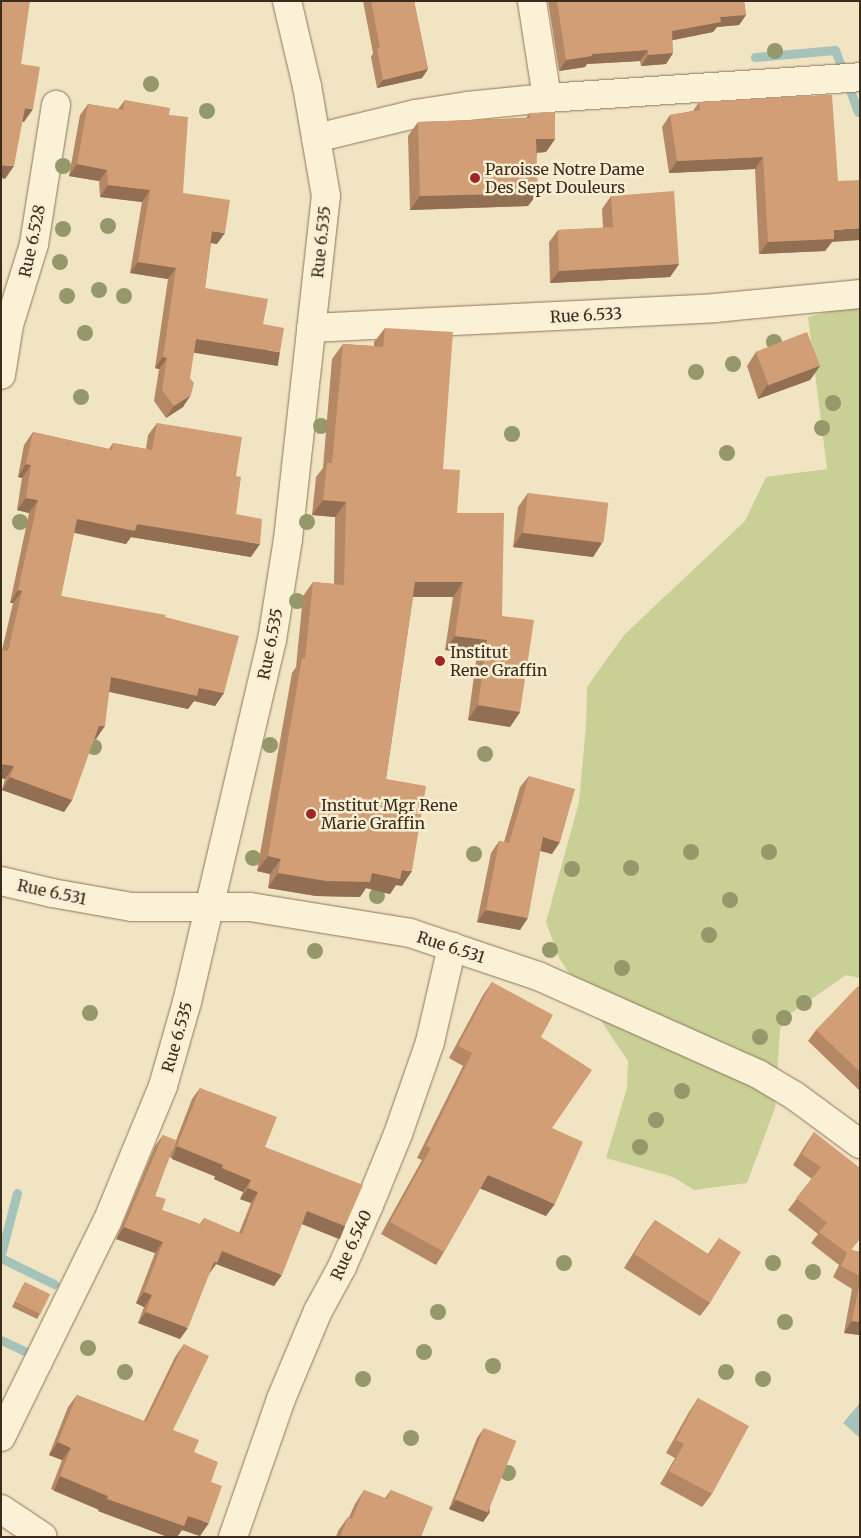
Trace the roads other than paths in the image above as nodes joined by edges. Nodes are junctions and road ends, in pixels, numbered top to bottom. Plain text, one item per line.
1 (532, 1) edge
2 (290, 11) edge
3 (860, 77) edge
4 (546, 98) junction
5 (56, 105) dead end
6 (316, 138) junction
7 (860, 294) edge
8 (311, 328) junction
9 (3, 344) edge
10 (1, 375) edge
11 (1, 881) edge
12 (209, 906) junction
13 (452, 947) junction
14 (860, 1144) edge
15 (1, 1437) edge
16 (1, 1509) edge
17 (43, 1537) edge
18 (233, 1537) edge

1 - 4 street
2 - 6 street, Rue 6.535
3 - 4 street
4 - 6 street
5 - 9 street, Rue 6.528
6 - 8 street, Rue 6.535
7 - 8 street, Rue 6.533
8 - 12 street, Rue 6.535
9 - 10 street, Rue 6.528
11 - 12 street, Rue 6.531
12 - 13 street, Rue 6.531
12 - 15 street, Rue 6.535
13 - 14 street, Rue 6.531
13 - 18 street, Rue 6.540
16 - 17 street

